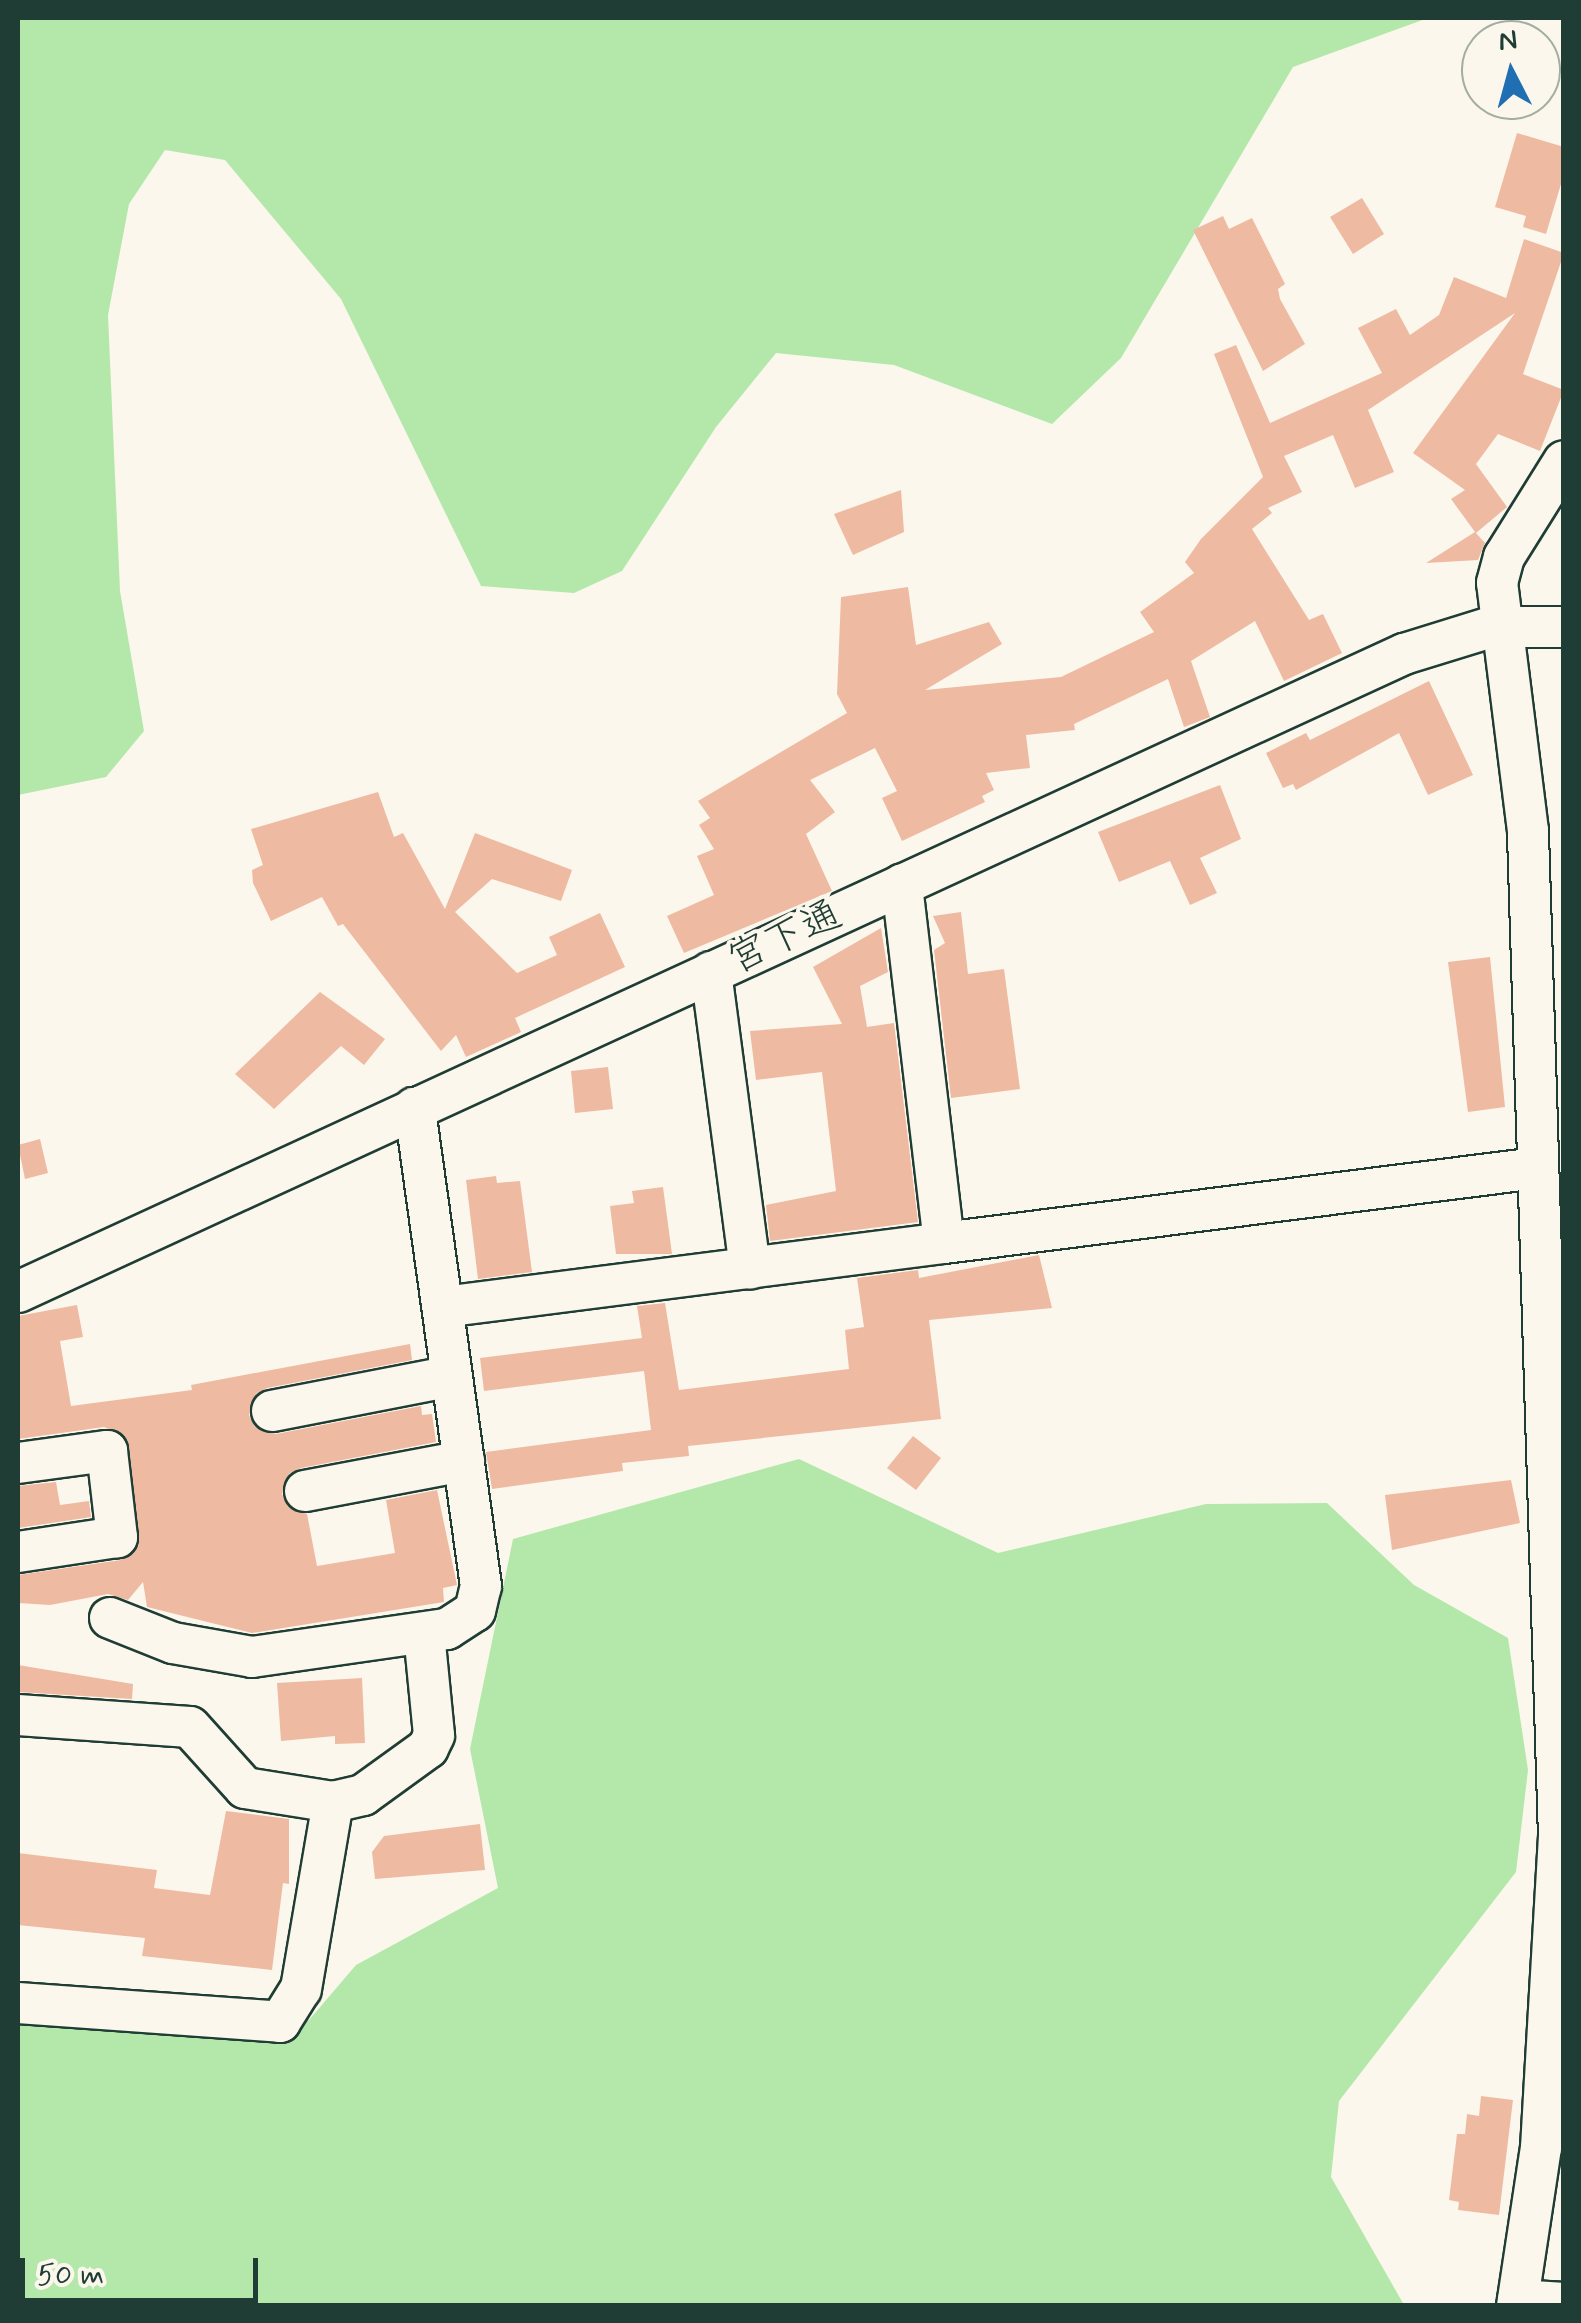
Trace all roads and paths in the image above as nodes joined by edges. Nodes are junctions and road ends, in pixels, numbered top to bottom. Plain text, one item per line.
1 (1564, 461) edge
2 (1504, 626) junction
3 (1564, 627) edge
4 (902, 884) junction
5 (712, 972) junction
6 (1548, 1013) edge
7 (415, 1108) junction
8 (1546, 1181) edge
9 (944, 1243) junction
10 (750, 1268) junction
11 (18, 1292) edge
12 (442, 1306) junction
13 (452, 1376) junction
14 (272, 1412) dead end
15 (1555, 1451) edge
16 (464, 1461) junction
17 (18, 1463) edge
18 (305, 1491) dead end
19 (18, 1552) edge
20 (110, 1618) dead end
21 (424, 1633) junction
22 (18, 1715) edge
23 (1560, 1743) edge
24 (333, 1802) junction
25 (18, 2004) edge
26 (1518, 2303) edge
27 (1564, 2303) edge

1 - 2 street
2 - 3 street, 宮下通
2 - 4 street, 宮下通
2 - 6 street
4 - 5 street, 宮下通
4 - 9 street
5 - 7 street, 宮下通
5 - 10 street
6 - 8 street
7 - 11 street, 宮下通
7 - 12 street
8 - 9 street
8 - 15 street
9 - 10 street
10 - 12 street
12 - 13 street
13 - 14 street
13 - 16 street
15 - 23 street
16 - 18 street
16 - 21 street
17 - 19 street
20 - 21 street
21 - 24 street
22 - 24 street
23 - 26 street
24 - 25 street
26 - 27 street

